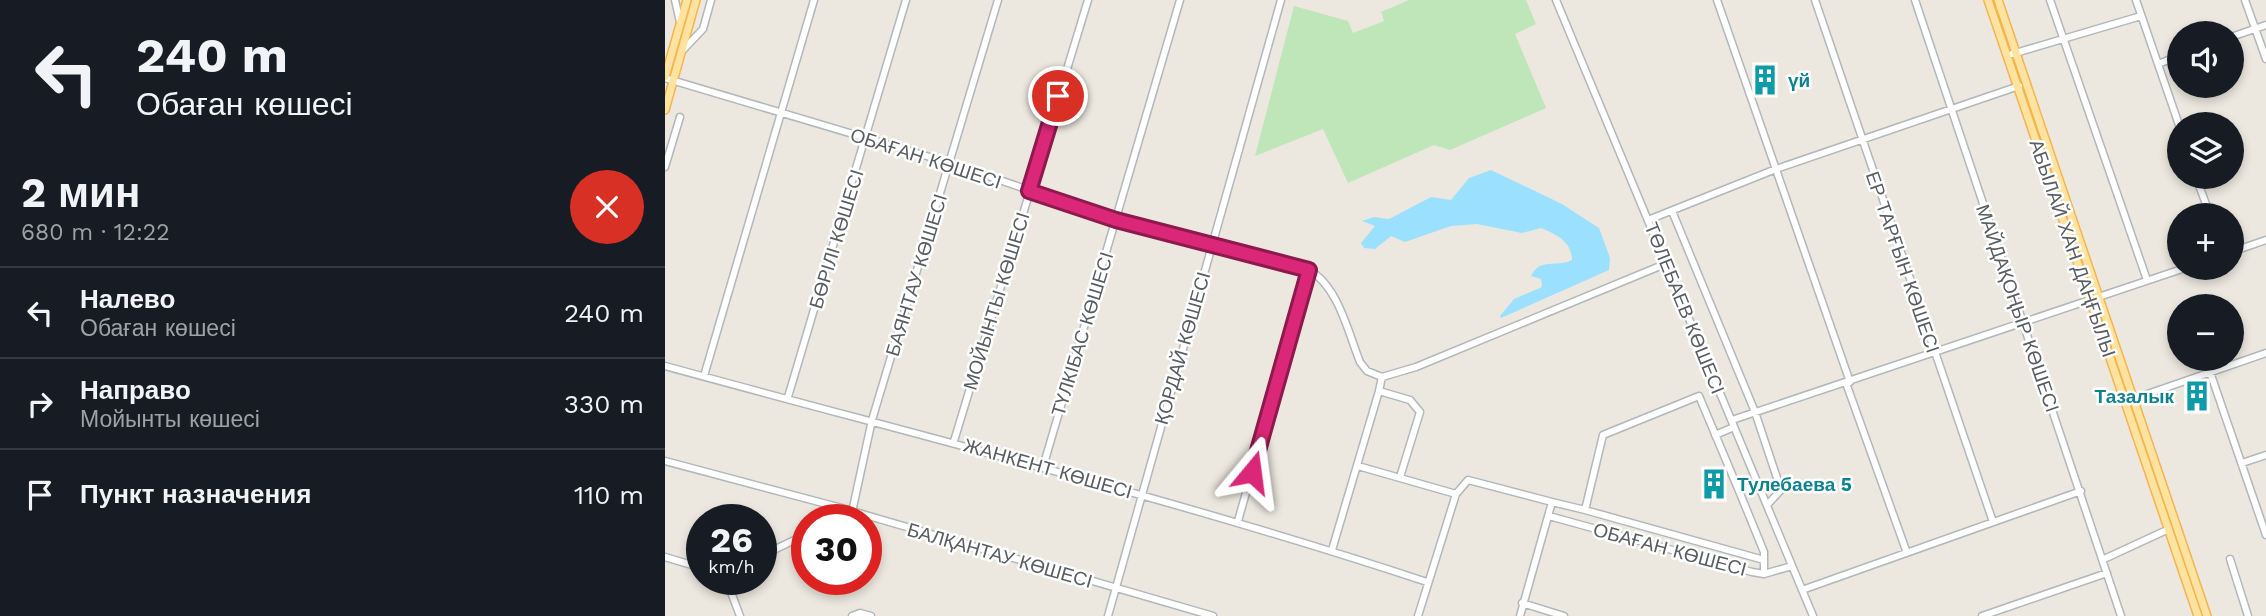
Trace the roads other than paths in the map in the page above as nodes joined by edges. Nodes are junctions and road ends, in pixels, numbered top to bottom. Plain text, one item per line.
1 (675, 0) edge
2 (687, 0) edge
3 (696, 0) edge
4 (711, 0) edge
5 (814, 0) edge
6 (906, 0) edge
7 (998, 0) edge
8 (1088, 0) edge
9 (1180, 0) edge
10 (1281, 0) edge
11 (1556, 0) edge
12 (1717, 0) edge
13 (1815, 0) edge
14 (1915, 0) edge
15 (1988, 0) edge
16 (1998, 0) edge
17 (2050, 0) edge
18 (2136, 0) edge
19 (2245, 0) edge
20 (2141, 16) junction
21 (680, 24) junction
22 (2266, 25) edge
23 (2255, 28) junction
24 (2244, 32) edge
25 (2063, 39) junction
26 (682, 51) junction
27 (2012, 54) junction
28 (2266, 59) edge
29 (2167, 61) edge
30 (2158, 64) junction
31 (668, 79) edge
32 (2019, 86) junction
33 (1951, 107) junction
34 (665, 110) edge
35 (2175, 112) edge
36 (782, 114) junction
37 (680, 117) dead end
38 (866, 138) junction
39 (1862, 140) junction
40 (950, 163) junction
41 (665, 167) edge
42 (1776, 169) junction
43 (1029, 191) junction
44 (1672, 211) junction
45 (1116, 220) junction
46 (1648, 220) junction
47 (2266, 240) edge
48 (1212, 243) junction
49 (2244, 248) edge
50 (1665, 264) junction
51 (1309, 270) junction
52 (2167, 274) edge
53 (2147, 280) junction
54 (2095, 300) junction
55 (2022, 324) junction
56 (2266, 353) edge
57 (1934, 354) junction
58 (665, 366) edge
59 (2210, 372) junction
60 (704, 376) junction
61 (1382, 377) junction
62 (1848, 382) junction
63 (1379, 391) junction
64 (788, 397) junction
65 (2133, 399) junction
66 (1755, 412) junction
67 (872, 420) junction
68 (1733, 424) junction
69 (1715, 435) junction
70 (954, 441) junction
71 (2266, 455) edge
72 (665, 461) edge
73 (2242, 463) junction
74 (1358, 466) junction
75 (1043, 467) junction
76 (1400, 477) junction
77 (1758, 484) junction
78 (1739, 491) junction
79 (2081, 491) junction
80 (1141, 494) junction
81 (1456, 494) junction
82 (1552, 502) junction
83 (823, 504) edge
84 (854, 504) edge
85 (1767, 505) junction
86 (1585, 510) junction
87 (1549, 516) junction
88 (882, 521) edge
89 (1238, 521) junction
90 (1628, 522) junction
91 (1993, 523) junction
92 (2169, 529) junction
93 (2266, 535) edge
94 (1625, 537) junction
95 (1332, 551) junction
96 (1907, 553) junction
97 (665, 557) edge
98 (1764, 559) junction
99 (2104, 559) junction
100 (2230, 559) dead end
101 (686, 563) edge
102 (1792, 566) junction
103 (2107, 573) junction
104 (1764, 574) junction
105 (1427, 582) junction
106 (1115, 588) junction
107 (1802, 590) junction
108 (732, 595) edge
109 (1522, 603) junction
110 (740, 616) edge
111 (852, 616) edge
112 (871, 616) edge
113 (1108, 616) edge
114 (1213, 616) edge
115 (1418, 616) edge
116 (1520, 616) edge
117 (1564, 616) edge
118 (1813, 616) edge
119 (1982, 616) edge
120 (2121, 616) edge
121 (2198, 616) edge
122 (2207, 616) edge
123 (2248, 616) edge

1 - 21 street
2 - 21 main road
3 - 26 main road
4 - 26 street
5 - 36 street
6 - 38 street, БӨРІЛІ КӨШЕСІ
7 - 40 street, БАЯНТАУ КӨШЕСІ
8 - 43 street, МОЙЫНТЫ КӨШЕСІ
9 - 45 street, ТҮЛКІБАС КӨШЕСІ
10 - 48 street, ҚОРДАЙ КӨШЕСІ
11 - 46 street, ТӨЛЕБАЕВ КӨШЕСІ
12 - 42 street
13 - 39 street, ЕР ТАРҒЫН КӨШЕСІ
14 - 33 street, МАЙДАҚОҢЫР КӨШЕСІ
15 - 27 main road, АБЫЛАЙ ХАН ДАҢҒЫЛЫ
16 - 27 main road, АБЫЛАЙ ХАН ДАҢҒЫЛЫ
17 - 25 street
18 - 20 street
19 - 23 street
20 - 25 street
20 - 30 street
21 - 31 main road
22 - 23 street
23 - 24 street
23 - 28 street
25 - 27 street
25 - 53 street
26 - 31 main road
27 - 32 main road, АБЫЛАЙ ХАН ДАҢҒЫЛЫ
27 - 54 main road, АБЫЛАЙ ХАН ДАҢҒЫЛЫ
29 - 30 street
30 - 35 street
31 - 34 main road
31 - 36 street, ОБАҒАН КӨШЕСІ
32 - 33 street
32 - 54 main road, АБЫЛАЙ ХАН ДАҢҒЫЛЫ
33 - 39 street
33 - 55 street, МАЙДАҚОҢЫР КӨШЕСІ
36 - 38 street, ОБАҒАН КӨШЕСІ
36 - 60 street
37 - 41 street
38 - 40 street, ОБАҒАН КӨШЕСІ
38 - 64 street, БӨРІЛІ КӨШЕСІ
39 - 42 street
39 - 57 street, ЕР ТАРҒЫН КӨШЕСІ
40 - 43 street, ОБАҒАН КӨШЕСІ
40 - 67 street, БАЯНТАУ КӨШЕСІ
42 - 44 street
42 - 62 street
43 - 45 street, ОБАҒАН КӨШЕСІ
43 - 70 street, МОЙЫНТЫ КӨШЕСІ
44 - 46 street
44 - 66 street
45 - 48 street, ОБАҒАН КӨШЕСІ
45 - 75 street, ТҮЛКІБАС КӨШЕСІ
46 - 50 street, ТӨЛЕБАЕВ КӨШЕСІ
47 - 49 street
48 - 51 street, ОБАҒАН КӨШЕСІ
48 - 80 street, ҚОРДАЙ КӨШЕСІ
50 - 61 street
50 - 68 street, ТӨЛЕБАЕВ КӨШЕСІ
51 - 61 street
51 - 89 street
52 - 53 street
53 - 54 street
54 - 55 street
54 - 65 main road, АБЫЛАЙ ХАН ДАҢҒЫЛЫ
54 - 92 main road, АБЫЛАЙ ХАН ДАҢҒЫЛЫ
55 - 57 street
55 - 79 street, МАЙДАҚОҢЫР КӨШЕСІ
56 - 59 street
57 - 62 street
57 - 91 street, ЕР ТАРҒЫН КӨШЕСІ
58 - 60 street, ЖАНКЕНТ КӨШЕСІ
59 - 65 street
59 - 73 street
60 - 64 street, ЖАНКЕНТ КӨШЕСІ
61 - 63 street
62 - 66 street
62 - 96 street
63 - 74 street
63 - 76 street
64 - 67 street, ЖАНКЕНТ КӨШЕСІ
65 - 122 main road, АБЫЛАЙ ХАН ДАҢҒЫЛЫ
66 - 68 street
66 - 85 street
67 - 70 street, ЖАНКЕНТ КӨШЕСІ
67 - 84 street, БАЯНТАУ КӨШЕСІ
68 - 69 street
68 - 77 street, ТӨЛЕБАЕВ КӨШЕСІ
69 - 78 street
69 - 86 street
70 - 75 street, ЖАНКЕНТ КӨШЕСІ
71 - 73 street
72 - 83 street, БАЛҚАНТАУ КӨШЕСІ
73 - 93 street
74 - 76 street
74 - 95 street
75 - 80 street, ЖАНКЕНТ КӨШЕСІ
76 - 81 street
77 - 78 street
77 - 85 street, ТӨЛЕБАЕВ КӨШЕСІ
78 - 98 street
79 - 91 street
79 - 99 street, МАЙДАҚОҢЫР КӨШЕСІ
80 - 89 street, ЖАНКЕНТ КӨШЕСІ
80 - 106 street, ҚОРДАЙ КӨШЕСІ
81 - 82 street
81 - 105 street
82 - 86 street
82 - 87 street
85 - 102 street, ТӨЛЕБАЕВ КӨШЕСІ
86 - 90 street
87 - 94 street, ОБАҒАН КӨШЕСІ
87 - 109 street
88 - 106 street, БАЛҚАНТАУ КӨШЕСІ
89 - 95 street, ЖАНКЕНТ КӨШЕСІ
90 - 94 street
90 - 98 street
91 - 96 street
92 - 99 street
92 - 121 main road, АБЫЛАЙ ХАН ДАҢҒЫЛЫ
94 - 104 street, ОБАҒАН КӨШЕСІ
95 - 105 street, ЖАНКЕНТ КӨШЕСІ
96 - 107 street
97 - 101 street
98 - 104 street
99 - 103 street, МАЙДАҚОҢЫР КӨШЕСІ
100 - 123 street
102 - 104 street, ОБАҒАН КӨШЕСІ
102 - 107 street, ТӨЛЕБАЕВ КӨШЕСІ
103 - 119 street
103 - 120 street, МАЙДАҚОҢЫР КӨШЕСІ
105 - 115 street
106 - 113 street, ҚОРДАЙ КӨШЕСІ
106 - 114 street, БАЛҚАНТАУ КӨШЕСІ
107 - 118 street, ТӨЛЕБАЕВ КӨШЕСІ
108 - 110 street
109 - 116 street
109 - 117 street
111 - 112 street

